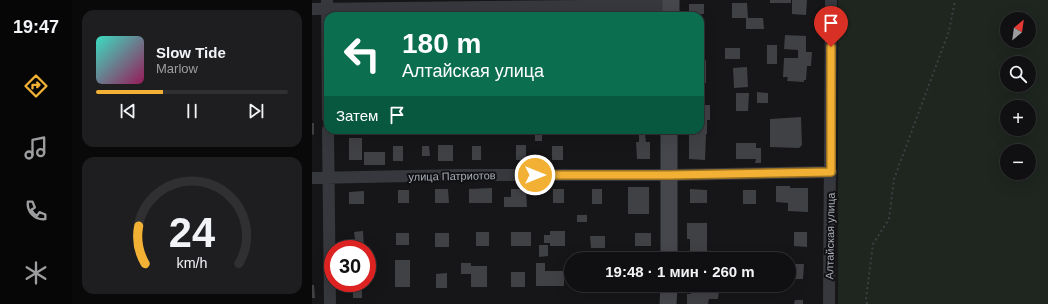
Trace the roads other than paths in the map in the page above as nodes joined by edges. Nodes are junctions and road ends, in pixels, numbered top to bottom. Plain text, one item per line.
1 (832, 0) edge
2 (327, 4) edge
3 (671, 7) edge
4 (312, 8) edge
5 (328, 134) edge
6 (669, 134) edge
7 (831, 172) junction
8 (669, 175) junction
9 (312, 178) edge
10 (329, 178) junction
11 (669, 252) edge
12 (668, 292) edge
13 (330, 304) edge
14 (668, 304) edge
15 (829, 304) edge

1 - 7 street, Алтайская улица
2 - 3 street
2 - 4 street
5 - 10 street
6 - 8 street
7 - 8 street, улица Патриотов
7 - 15 street, Алтайская улица
8 - 10 street, улица Патриотов
8 - 11 street
9 - 10 street, улица Патриотов
10 - 13 street
12 - 14 street

